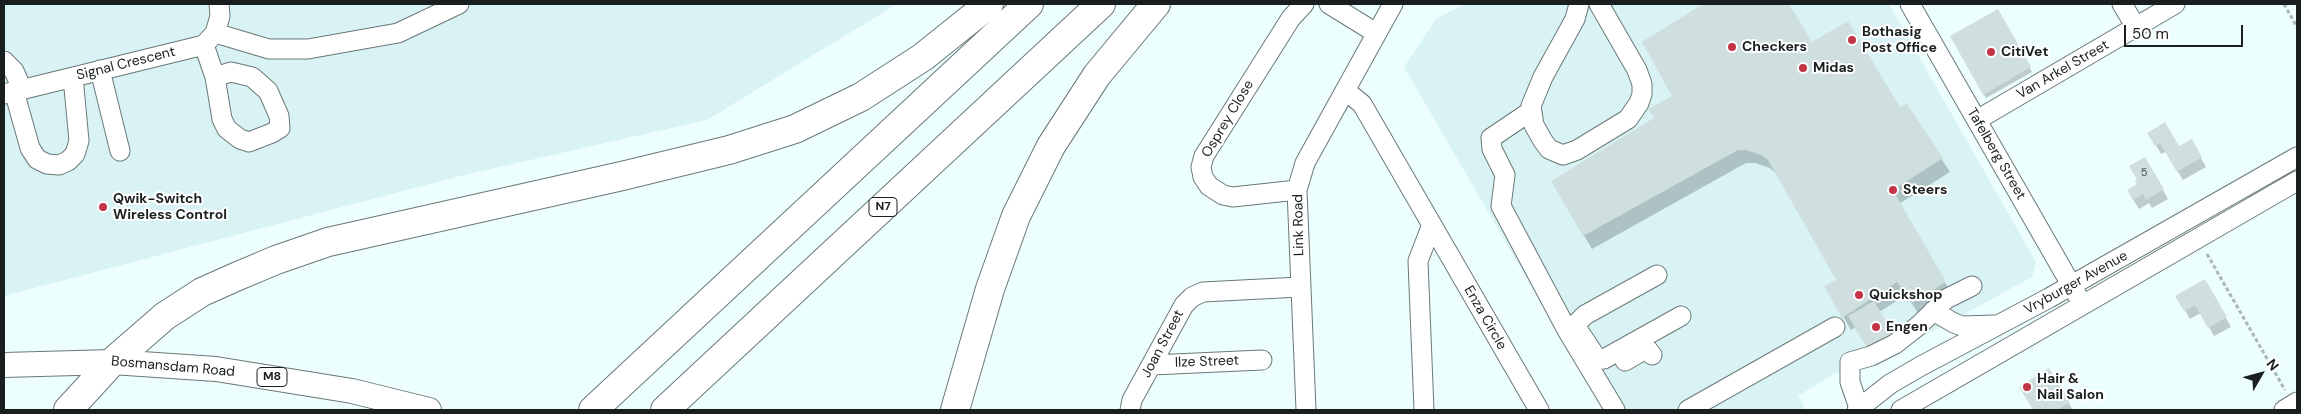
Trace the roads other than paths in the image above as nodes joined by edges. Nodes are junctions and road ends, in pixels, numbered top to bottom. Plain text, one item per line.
1 (219, 4) edge
2 (459, 4) edge
3 (988, 4) edge
4 (1028, 4) edge
5 (1101, 4) edge
6 (1156, 4) edge
7 (1304, 4) edge
8 (1329, 4) edge
9 (1393, 4) edge
10 (1579, 4) edge
11 (1599, 4) edge
12 (1910, 4) edge
13 (2122, 4) edge
14 (2175, 4) edge
15 (2136, 27) junction
16 (1376, 33) junction
17 (210, 39) junction
18 (4, 61) edge
19 (100, 70) junction
20 (73, 76) junction
21 (215, 77) dead end
22 (13, 91) edge
23 (1346, 91) junction
24 (1531, 111) junction
25 (1977, 120) junction
26 (120, 151) dead end
27 (2297, 157) edge
28 (2297, 181) edge
29 (1298, 190) junction
30 (1432, 227) junction
31 (1657, 275) dead end
32 (2071, 285) junction
33 (1972, 286) dead end
34 (1300, 287) junction
35 (2082, 304) junction
36 (1933, 311) junction
37 (1681, 316) dead end
38 (2001, 324) junction
39 (1835, 327) dead end
40 (1652, 355) dead end
41 (1262, 360) dead end
42 (112, 362) junction
43 (4, 365) edge
44 (1152, 365) junction
45 (1596, 378) junction
46 (1858, 409) edge
47 (68, 410) edge
48 (429, 410) edge
49 (593, 410) edge
50 (665, 410) edge
51 (955, 410) edge
52 (1130, 410) edge
53 (1306, 410) edge
54 (1424, 410) edge
55 (1539, 410) edge
56 (1615, 410) edge
57 (1688, 410) edge
58 (1901, 410) edge

1 - 17 street
2 - 17 street
3 - 42 highway
4 - 49 highway
5 - 50 highway, N7
6 - 51 highway
7 - 29 street, Osprey Close
8 - 16 street
9 - 16 street, Link Road
10 - 24 street
11 - 24 street
12 - 25 street, Tafelberg Street
13 - 15 street
14 - 15 street, Van Arkel Street
15 - 25 street, Van Arkel Street
16 - 23 street, Link Road
17 - 19 street, Signal Crescent
17 - 21 street
18 - 22 street
19 - 20 street, Signal Crescent
19 - 26 street
20 - 22 street, Signal Crescent
20 - 22 street
23 - 29 street, Link Road
23 - 30 street, Enza Circle
24 - 45 street
25 - 32 street, Tafelberg Street
27 - 32 street, Vryburger Avenue
28 - 35 street, Vryburger Avenue
29 - 34 street, Link Road
30 - 54 street
30 - 55 street, Enza Circle
31 - 37 street
32 - 35 street, Tafelberg Street
32 - 38 street, Vryburger Avenue
33 - 36 street
34 - 44 street, Joan Street
34 - 53 street, Link Road
35 - 58 street, Vryburger Avenue
36 - 38 street
36 - 46 street
38 - 46 street, Vryburger Avenue
39 - 57 street
40 - 45 street
41 - 44 street, Ilze Street
42 - 43 main road, Bosmansdam Road / M8
42 - 47 highway
42 - 48 main road, Bosmansdam Road / M8
44 - 52 street, Joan Street
45 - 56 street

